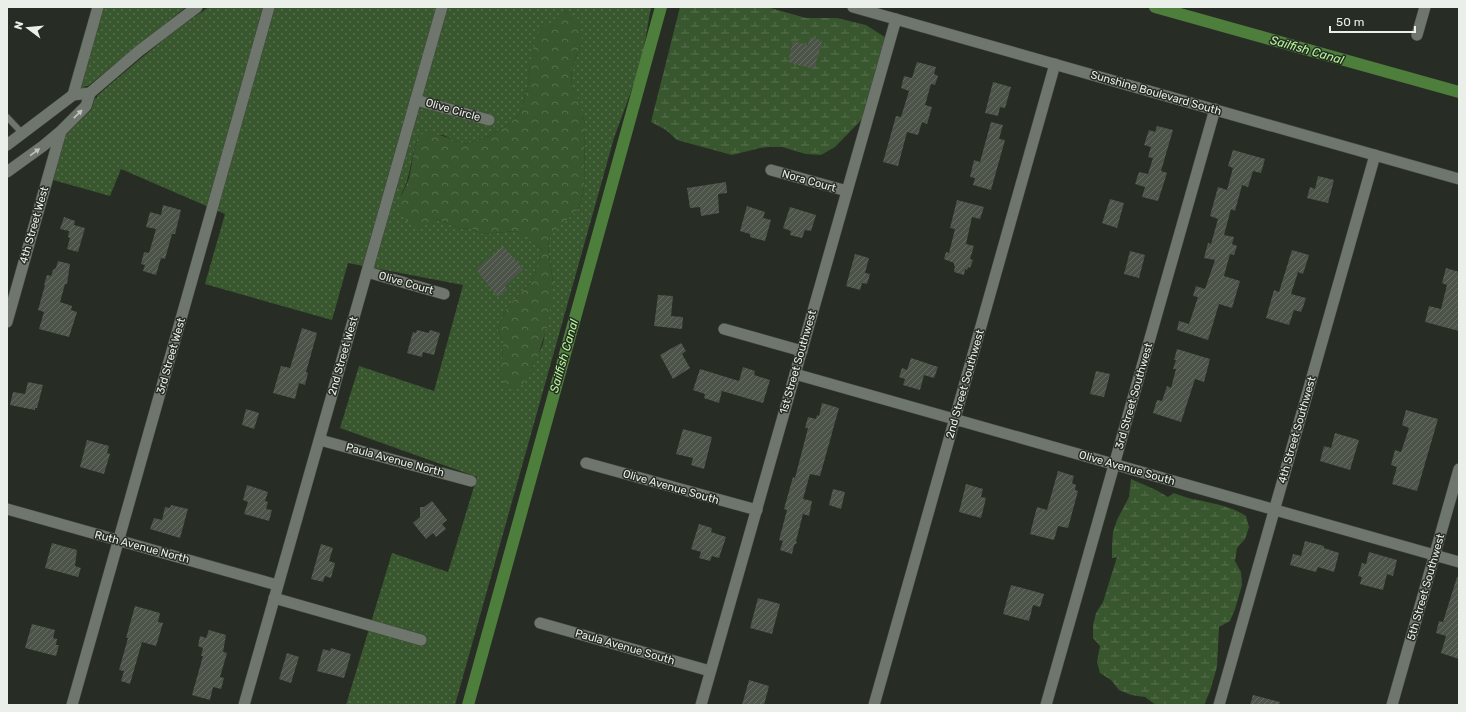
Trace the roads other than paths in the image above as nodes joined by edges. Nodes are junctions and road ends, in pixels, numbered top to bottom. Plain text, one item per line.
1 (98, 7) edge
2 (197, 7) edge
3 (269, 7) edge
4 (442, 7) edge
5 (853, 7) edge
6 (1425, 7) edge
7 (896, 20) junction
8 (1417, 35) dead end
9 (1055, 64) junction
10 (90, 93) junction
11 (73, 95) junction
12 (416, 100) junction
13 (1215, 110) junction
14 (7, 117) edge
15 (489, 120) dead end
16 (61, 131) junction
17 (22, 133) junction
18 (7, 145) edge
19 (1375, 155) junction
20 (771, 170) dead end
21 (7, 172) edge
22 (1459, 179) edge
23 (847, 192) junction
24 (367, 272) junction
25 (444, 294) dead end
26 (7, 320) edge
27 (724, 329) dead end
28 (802, 351) junction
29 (795, 374) junction
30 (955, 419) junction
31 (320, 440) junction
32 (586, 463) dead end
33 (1115, 464) junction
34 (1459, 469) edge
35 (470, 481) dead end
36 (7, 509) edge
37 (757, 510) junction
38 (1274, 510) junction
39 (119, 540) junction
40 (1435, 555) junction
41 (1459, 562) edge
42 (277, 585) junction
43 (274, 598) junction
44 (540, 623) dead end
45 (421, 640) dead end
46 (710, 671) junction
47 (72, 705) edge
48 (244, 705) edge
49 (701, 705) edge
50 (874, 705) edge
51 (1046, 705) edge
52 (1219, 705) edge
53 (1392, 705) edge

1 - 11 street
2 - 10 street
3 - 39 street, 3rd Street West
4 - 12 street, 2nd Street West
5 - 7 street, Sunshine Boulevard South
6 - 8 street
7 - 9 street, Sunshine Boulevard South
7 - 23 street, 1st Street Southwest
9 - 13 street, Sunshine Boulevard South
9 - 30 street, 2nd Street Southwest
10 - 11 street
16 -> 10 street
11 - 17 street
12 - 15 street, Olive Circle
12 - 24 street, 2nd Street West
13 - 19 street, Sunshine Boulevard South
13 - 33 street, 3rd Street Southwest
14 - 17 lane
21 -> 16 street
16 - 26 street, 4th Street West
17 - 18 street
19 - 22 street, Sunshine Boulevard South
19 - 38 street, 4th Street Southwest
20 - 23 street, Nora Court
23 - 28 street, 1st Street Southwest
24 - 25 street, Olive Court
24 - 31 street, 2nd Street West
27 - 28 street
28 - 29 street, 1st Street Southwest
29 - 30 street, Olive Avenue South
29 - 37 street, 1st Street Southwest
30 - 33 street, Olive Avenue South
30 - 50 street, 2nd Street Southwest
31 - 35 street, Paula Avenue North
31 - 42 street, 2nd Street West
32 - 37 street, Olive Avenue South
33 - 38 street, Olive Avenue South
33 - 51 street, 3rd Street Southwest
34 - 40 street, 5th Street Southwest
36 - 39 street, Ruth Avenue North
37 - 46 street, 1st Street Southwest
38 - 40 street, Olive Avenue South
38 - 52 street, 4th Street Southwest
39 - 42 street, Ruth Avenue North
39 - 47 street, 3rd Street West
40 - 41 street, Olive Avenue South
40 - 53 street, 5th Street Southwest
42 - 43 street, 2nd Street West
43 - 45 street
43 - 48 street, 2nd Street West
44 - 46 street, Paula Avenue South
46 - 49 street, 1st Street Southwest

